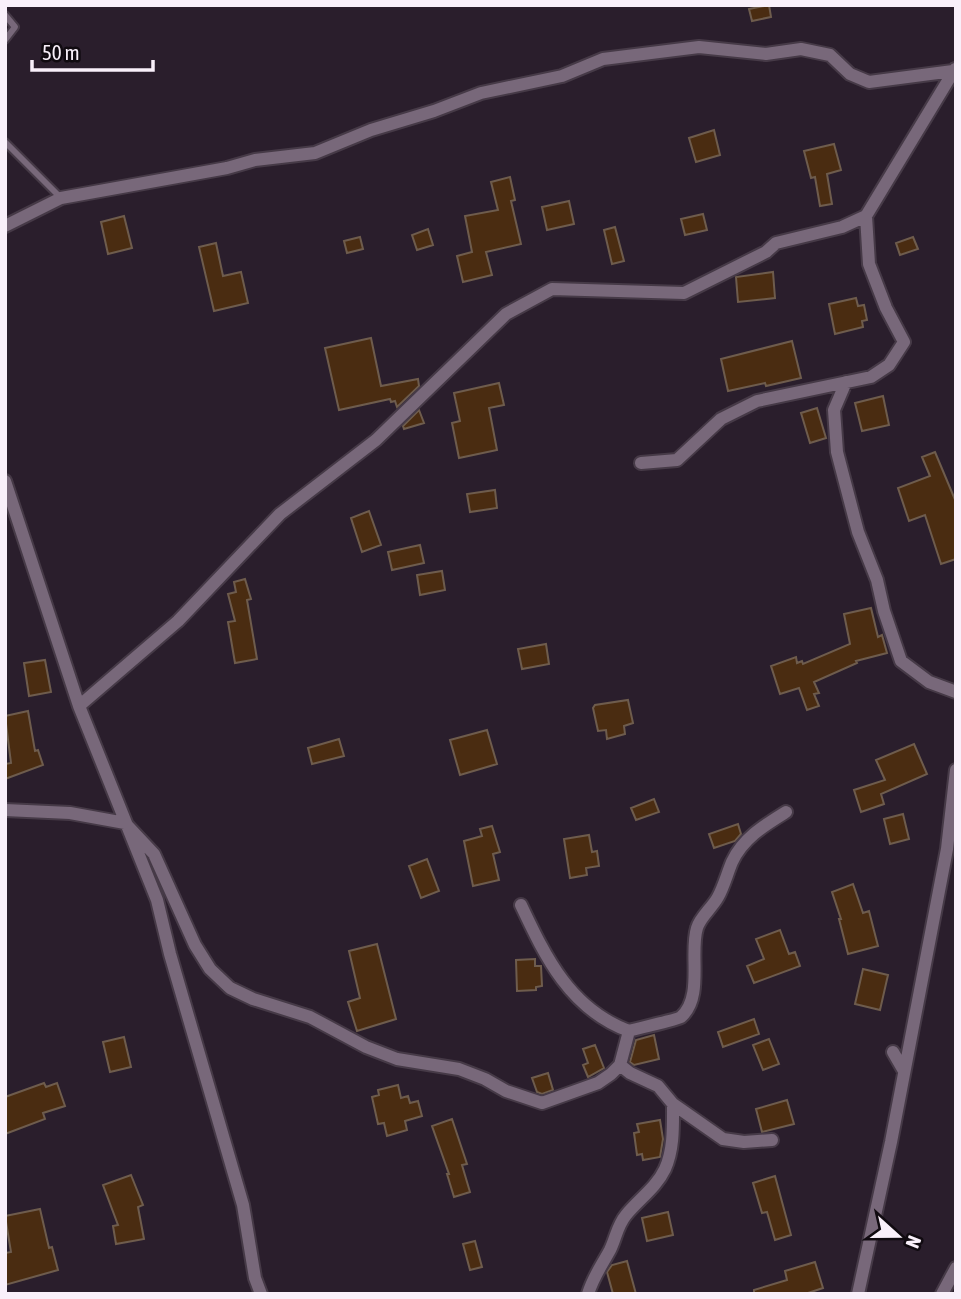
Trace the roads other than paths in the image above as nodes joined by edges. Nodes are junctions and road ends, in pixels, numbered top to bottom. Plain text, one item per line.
1 (5, 15) edge
2 (5, 40) edge
3 (954, 70) edge
4 (5, 142) edge
5 (61, 198) junction
6 (866, 216) junction
7 (5, 226) edge
8 (846, 382) junction
9 (641, 463) dead end
10 (5, 481) edge
11 (956, 692) edge
12 (79, 705) junction
13 (956, 770) edge
14 (5, 810) edge
15 (786, 812) dead end
16 (125, 823) junction
17 (521, 905) dead end
18 (629, 1031) junction
19 (893, 1052) dead end
20 (620, 1065) junction
21 (904, 1071) junction
22 (673, 1104) junction
23 (772, 1140) dead end
24 (956, 1268) edge
25 (261, 1294) edge
26 (588, 1294) edge
27 (858, 1294) edge
28 (942, 1294) edge

1 - 2 lane
3 - 5 street
3 - 6 street
4 - 5 lane
5 - 7 street
6 - 8 street
6 - 12 street
8 - 9 street
8 - 11 street
10 - 12 street
12 - 16 street
13 - 21 street
14 - 16 street
15 - 18 street
16 - 20 street
16 - 25 street
17 - 18 street
18 - 20 street
19 - 21 street
20 - 22 street
21 - 27 street
22 - 23 street
22 - 26 street
24 - 28 street

